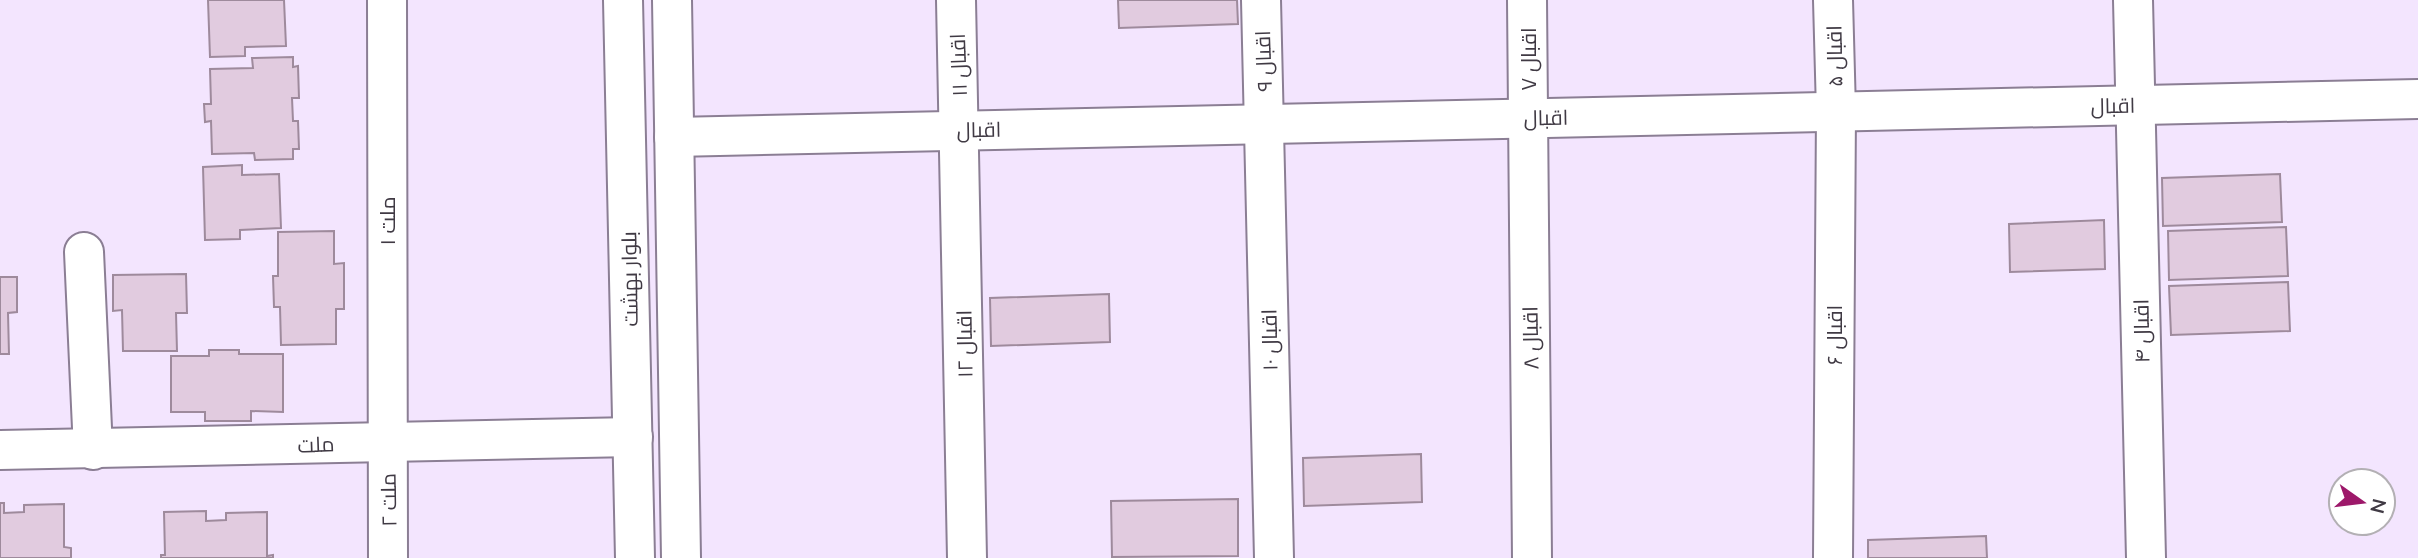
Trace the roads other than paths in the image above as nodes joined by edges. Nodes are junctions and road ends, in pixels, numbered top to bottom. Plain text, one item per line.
1 (387, 0) edge
2 (623, 0) edge
3 (672, 0) edge
4 (956, 0) edge
5 (1261, 0) edge
6 (1528, 0) edge
7 (1833, 0) edge
8 (2133, 0) edge
9 (2418, 99) edge
10 (2136, 105) junction
11 (1836, 111) junction
12 (1528, 118) junction
13 (1265, 123) junction
14 (960, 129) junction
15 (674, 137) junction
16 (626, 139) junction
17 (84, 252) dead end
18 (633, 437) junction
19 (387, 442) junction
20 (0, 450) edge
21 (93, 450) junction
22 (388, 558) edge
23 (635, 558) edge
24 (681, 558) edge
25 (967, 558) edge
26 (1273, 558) edge
27 (1532, 558) edge
28 (1833, 558) edge
29 (2146, 558) edge

1 - 19 street, ملت ۱
2 - 16 street, بلوار بهشت
3 - 15 street
4 - 14 street, اقبال ۱۱
5 - 13 street, اقبال ۹
6 - 12 street, اقبال ۷
7 - 11 street, اقبال ۵
8 - 10 street, اقبال ۴
9 - 10 street, اقبال
10 - 11 street, اقبال
10 - 29 street, اقبال ۴
11 - 12 street, اقبال
11 - 28 street, اقبال ۶
12 - 13 street, اقبال
12 - 27 street, اقبال ۸
13 - 14 street, اقبال
13 - 26 street, اقبال ۱۰
14 - 15 street, اقبال
14 - 25 street, اقبال ۱۲
15 - 16 street, اقبال
15 - 24 street
16 - 18 street, بلوار بهشت
17 - 21 street
18 - 19 street, ملت
18 - 23 street, بلوار بهشت
19 - 21 street, ملت
19 - 22 street, ملت ۲
20 - 21 street, ملت

